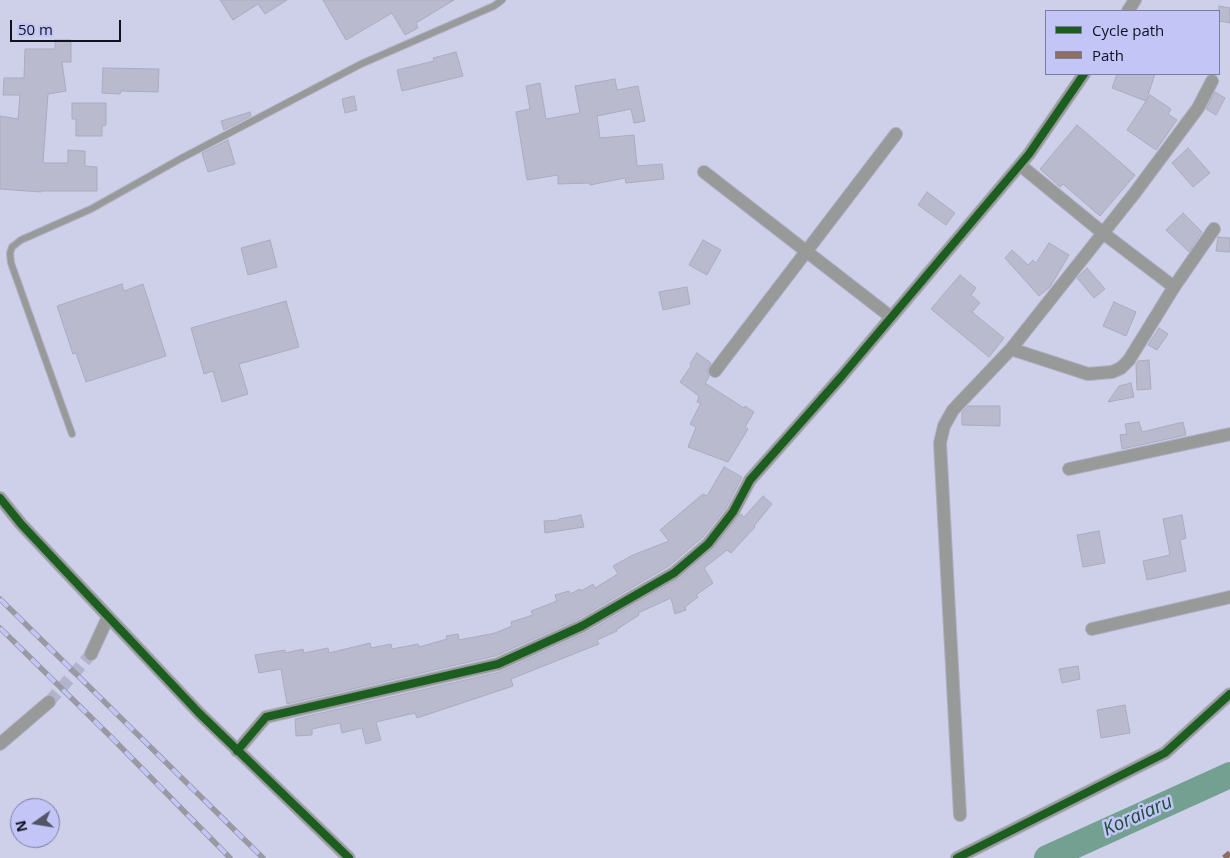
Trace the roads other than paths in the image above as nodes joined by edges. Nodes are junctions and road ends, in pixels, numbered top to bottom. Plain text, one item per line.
1 (502, 0) edge
2 (1083, 75) edge
3 (1212, 81) dead end
4 (896, 134) dead end
5 (1020, 165) junction
6 (704, 172) dead end
7 (1214, 229) dead end
8 (1102, 233) junction
9 (807, 252) junction
10 (1174, 287) junction
11 (891, 317) junction
12 (1011, 349) junction
13 (716, 371) dead end
14 (72, 434) dead end
15 (1230, 434) edge
16 (1069, 469) dead end
17 (0, 498) edge
18 (1230, 597) edge
19 (108, 617) junction
20 (1092, 629) dead end
21 (91, 654) tunnel mouth
22 (1230, 694) edge
23 (50, 702) tunnel mouth
24 (0, 744) edge
25 (237, 751) junction
26 (960, 815) dead end
27 (349, 858) edge
28 (957, 858) edge

1 - 14 lane
2 - 5 street
3 - 8 street
4 - 9 street
5 - 8 street
5 - 11 street
6 - 9 street
7 - 10 street
8 - 10 street
8 - 12 street
9 - 11 street
9 - 13 street
10 - 12 street
11 - 25 street
12 - 26 street
15 - 16 street
17 - 19 street
18 - 20 street
19 - 21 street
19 - 25 street
22 - 28 street
23 - 24 street
25 - 27 street

